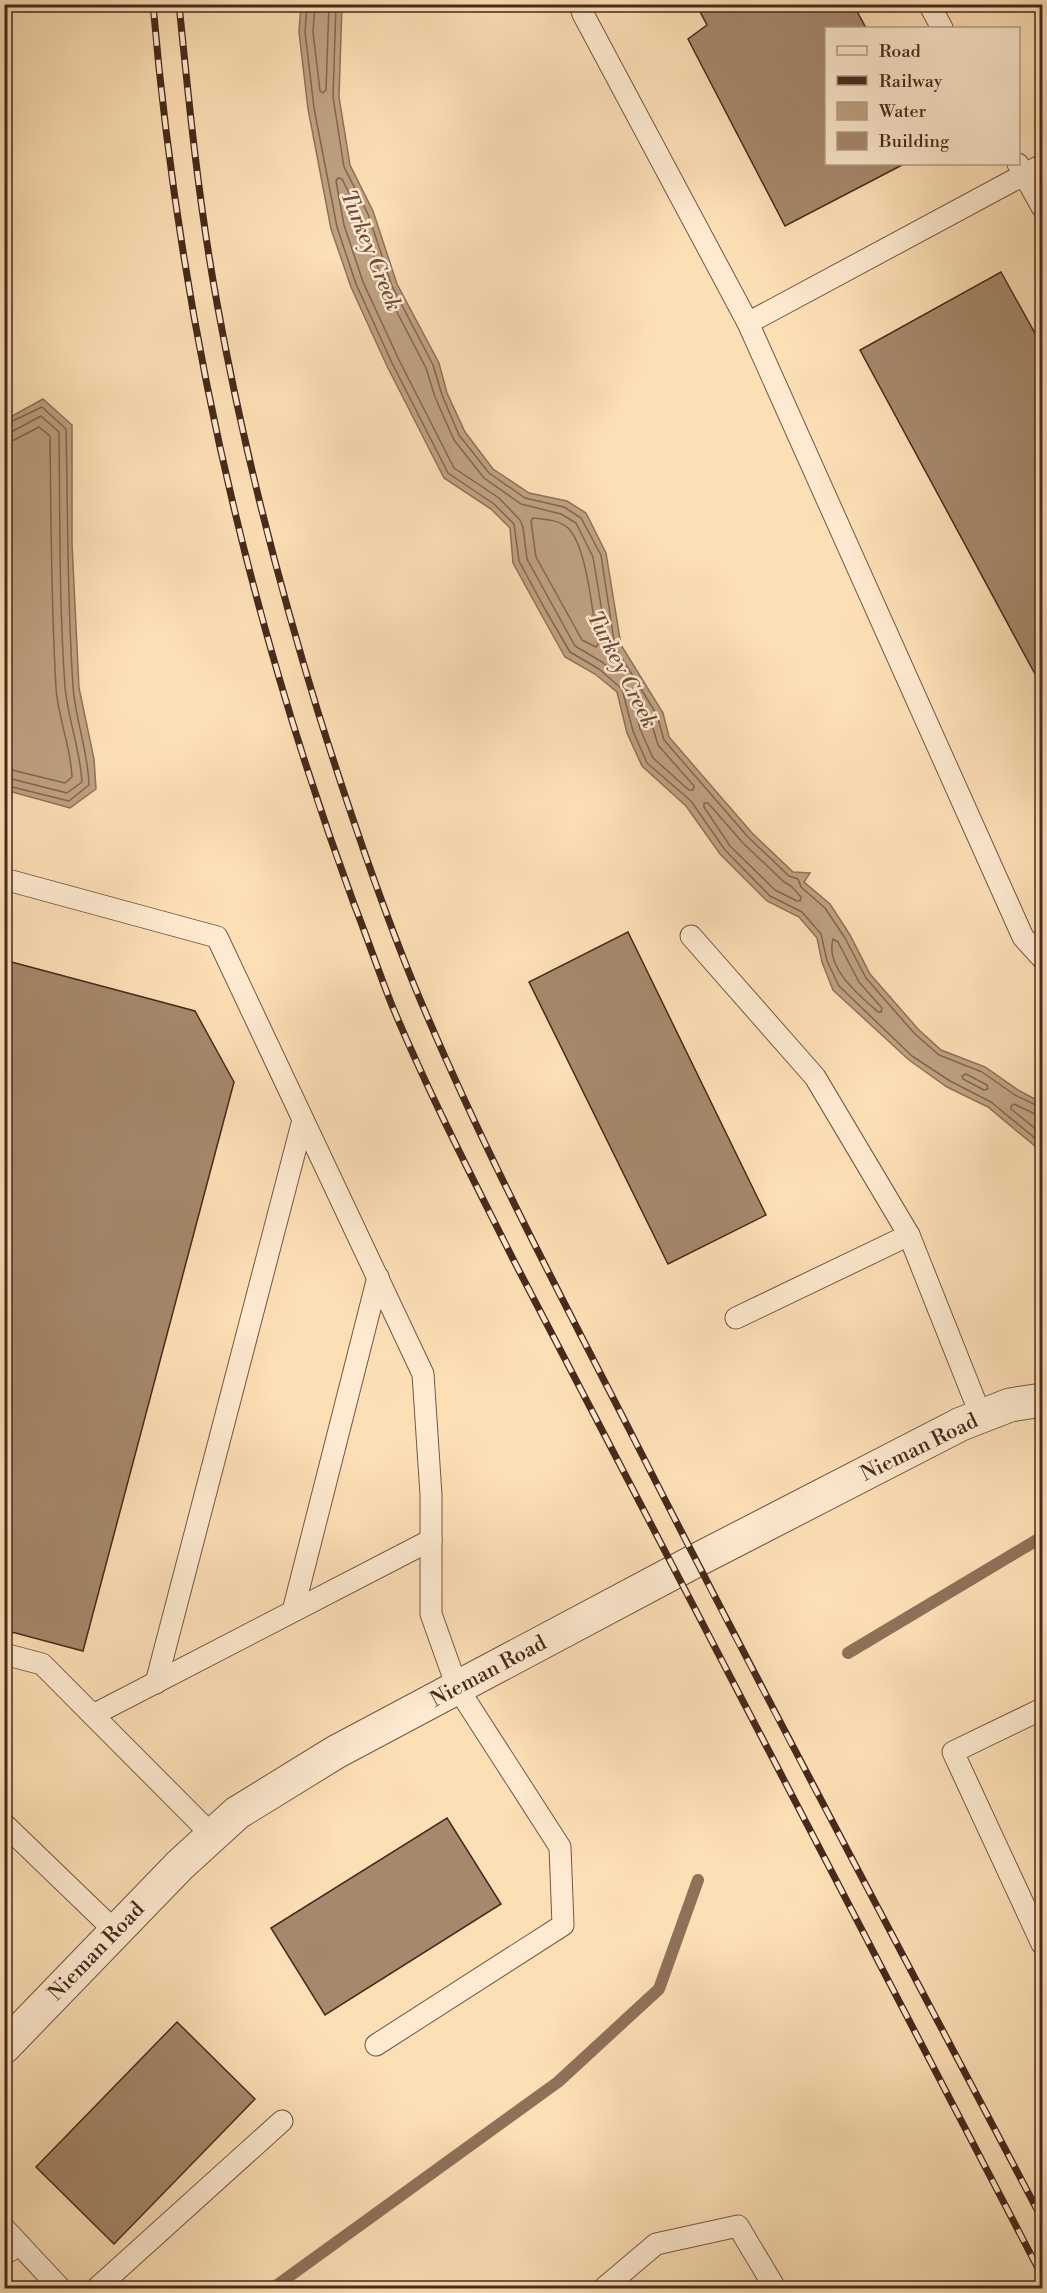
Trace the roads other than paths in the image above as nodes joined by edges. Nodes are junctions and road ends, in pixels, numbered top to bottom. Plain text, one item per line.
1 (580, 4) edge
2 (929, 4) edge
3 (941, 27) edge
4 (1028, 168) edge
5 (1042, 207) edge
6 (748, 323) junction
7 (4, 879) edge
8 (691, 936) dead end
9 (1042, 958) edge
10 (303, 1120) junction
11 (909, 1235) junction
12 (378, 1277) junction
13 (735, 1318) dead end
14 (1042, 1400) edge
15 (981, 1416) junction
16 (431, 1540) junction
17 (293, 1611) junction
18 (4, 1654) edge
19 (156, 1683) junction
20 (457, 1687) junction
21 (1042, 1709) edge
22 (93, 1715) junction
23 (4, 1824) edge
24 (212, 1835) junction
25 (116, 1931) junction
26 (1042, 1944) edge
27 (376, 2045) dead end
28 (4, 2047) edge
29 (282, 2121) dead end
30 (4, 2228) edge
31 (12, 2250) edge
32 (60, 2289) edge
33 (97, 2289) edge
34 (604, 2289) edge
35 (775, 2289) edge

1 - 6 lane
2 - 3 lane
4 - 5 lane
4 - 6 lane
6 - 9 lane
7 - 10 lane
8 - 11 lane
10 - 12 lane
10 - 19 lane
11 - 13 lane
11 - 15 lane
12 - 16 lane
12 - 17 lane
14 - 15 street, Nieman Road
15 - 20 street, Nieman Road
16 - 17 lane
16 - 20 lane
17 - 19 lane
18 - 22 lane
19 - 22 lane
20 - 24 street, Nieman Road
20 - 27 lane
21 - 26 lane
22 - 24 lane
23 - 25 lane
24 - 25 street, Nieman Road
25 - 28 street, Nieman Road
29 - 33 lane
30 - 31 lane
31 - 32 lane
34 - 35 lane

